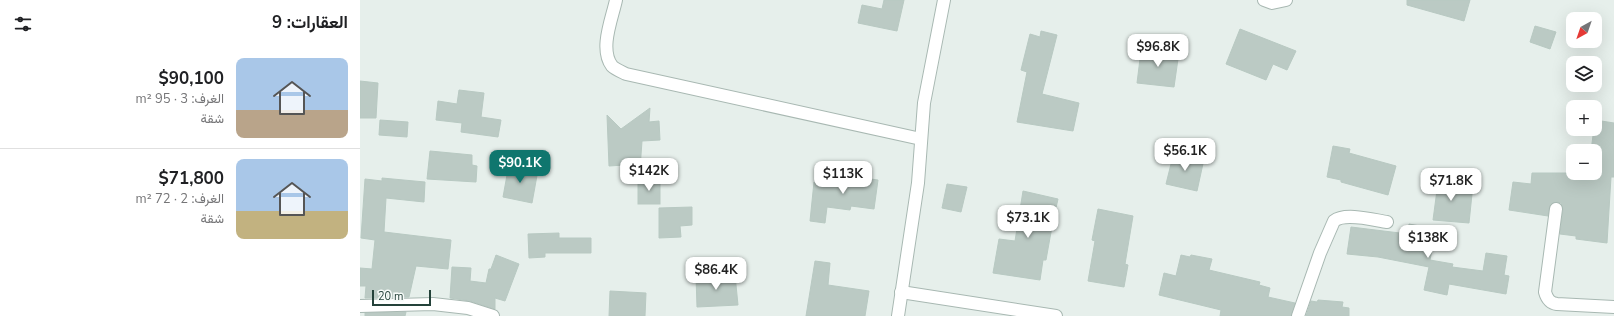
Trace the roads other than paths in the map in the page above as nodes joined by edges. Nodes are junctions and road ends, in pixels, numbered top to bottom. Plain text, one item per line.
1 (616, 0) edge
2 (944, 0) edge
3 (1264, 0) edge
4 (1286, 0) edge
5 (921, 139) junction
6 (1556, 209) dead end
7 (1387, 222) dead end
8 (901, 292) junction
9 (360, 306) edge
10 (1606, 310) edge
11 (493, 316) edge
12 (898, 316) edge
13 (1056, 316) edge
14 (1298, 316) edge

1 - 5 street
2 - 5 street
3 - 4 street
5 - 8 street
6 - 10 street
7 - 14 street
8 - 12 street
8 - 13 street
9 - 11 street

